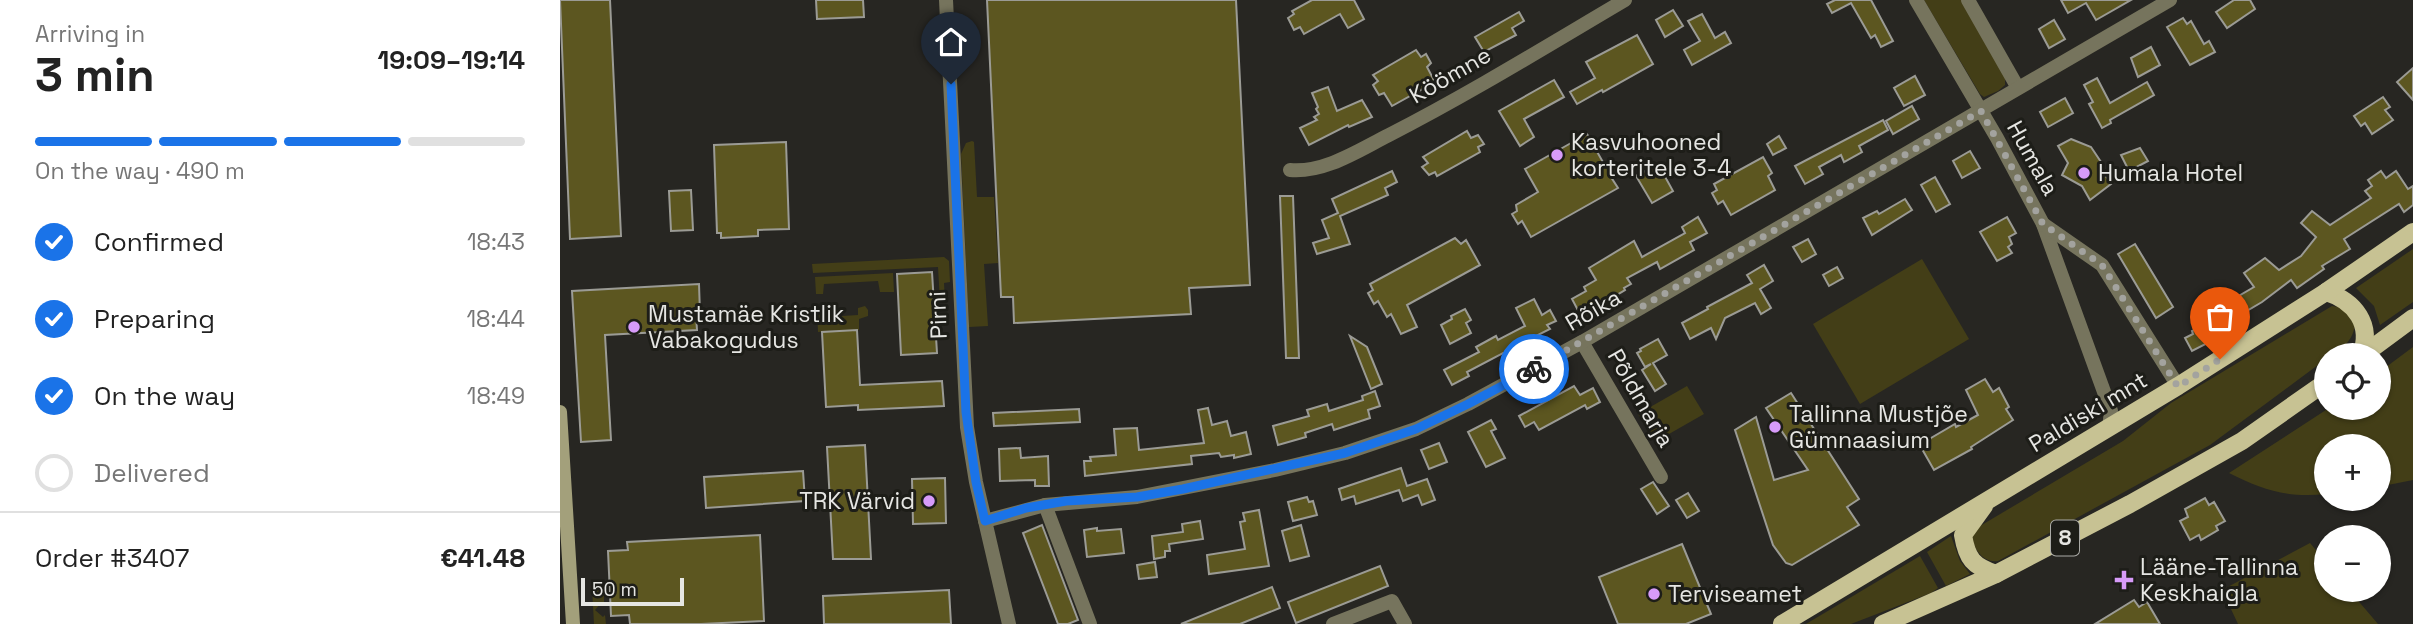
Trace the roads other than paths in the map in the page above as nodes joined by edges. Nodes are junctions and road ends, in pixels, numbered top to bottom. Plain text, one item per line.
1 (946, 0) edge
2 (1625, 0) edge
3 (1916, 0) edge
4 (1968, 0) edge
5 (2170, 0) edge
6 (2018, 88) junction
7 (1981, 111) junction
8 (1290, 170) dead end
9 (2043, 224) junction
10 (2413, 232) edge
11 (2326, 292) junction
12 (2413, 318) edge
13 (1583, 342) junction
14 (2364, 343) edge
15 (2379, 343) edge
16 (2178, 387) junction
17 (2314, 390) edge
18 (560, 412) edge
19 (2109, 428) junction
20 (1661, 477) dead end
21 (1989, 500) junction
22 (1045, 505) junction
23 (563, 512) edge
24 (985, 521) junction
25 (1996, 574) junction
26 (1085, 623) edge
27 (573, 624) edge
28 (1009, 624) edge
29 (1333, 624) edge
30 (1405, 624) edge
31 (1782, 624) edge
32 (1883, 624) edge

1 - 24 street, Pirni
2 - 8 street, Köömne
3 - 7 street, Humala
4 - 6 street, Humala
5 - 6 street, Rõika
6 - 7 street, Rõika
7 - 9 street, Humala
7 - 13 street, Rõika
9 - 16 street
9 - 19 street, Humala
10 - 11 main road, Paldiski mnt
11 - 14 main road
11 - 16 main road, Paldiski mnt
12 - 15 main road
13 - 20 street, Põldmarja
13 - 22 street, Rõika
16 - 19 main road, Paldiski mnt
17 - 25 main road, 8
18 - 23 main road
19 - 21 main road, Paldiski mnt
21 - 25 main road
21 - 31 main road, Paldiski mnt
22 - 24 street, Rõika
22 - 26 street
23 - 27 main road
24 - 28 street, Pirni
25 - 32 main road, 8
29 - 30 street

